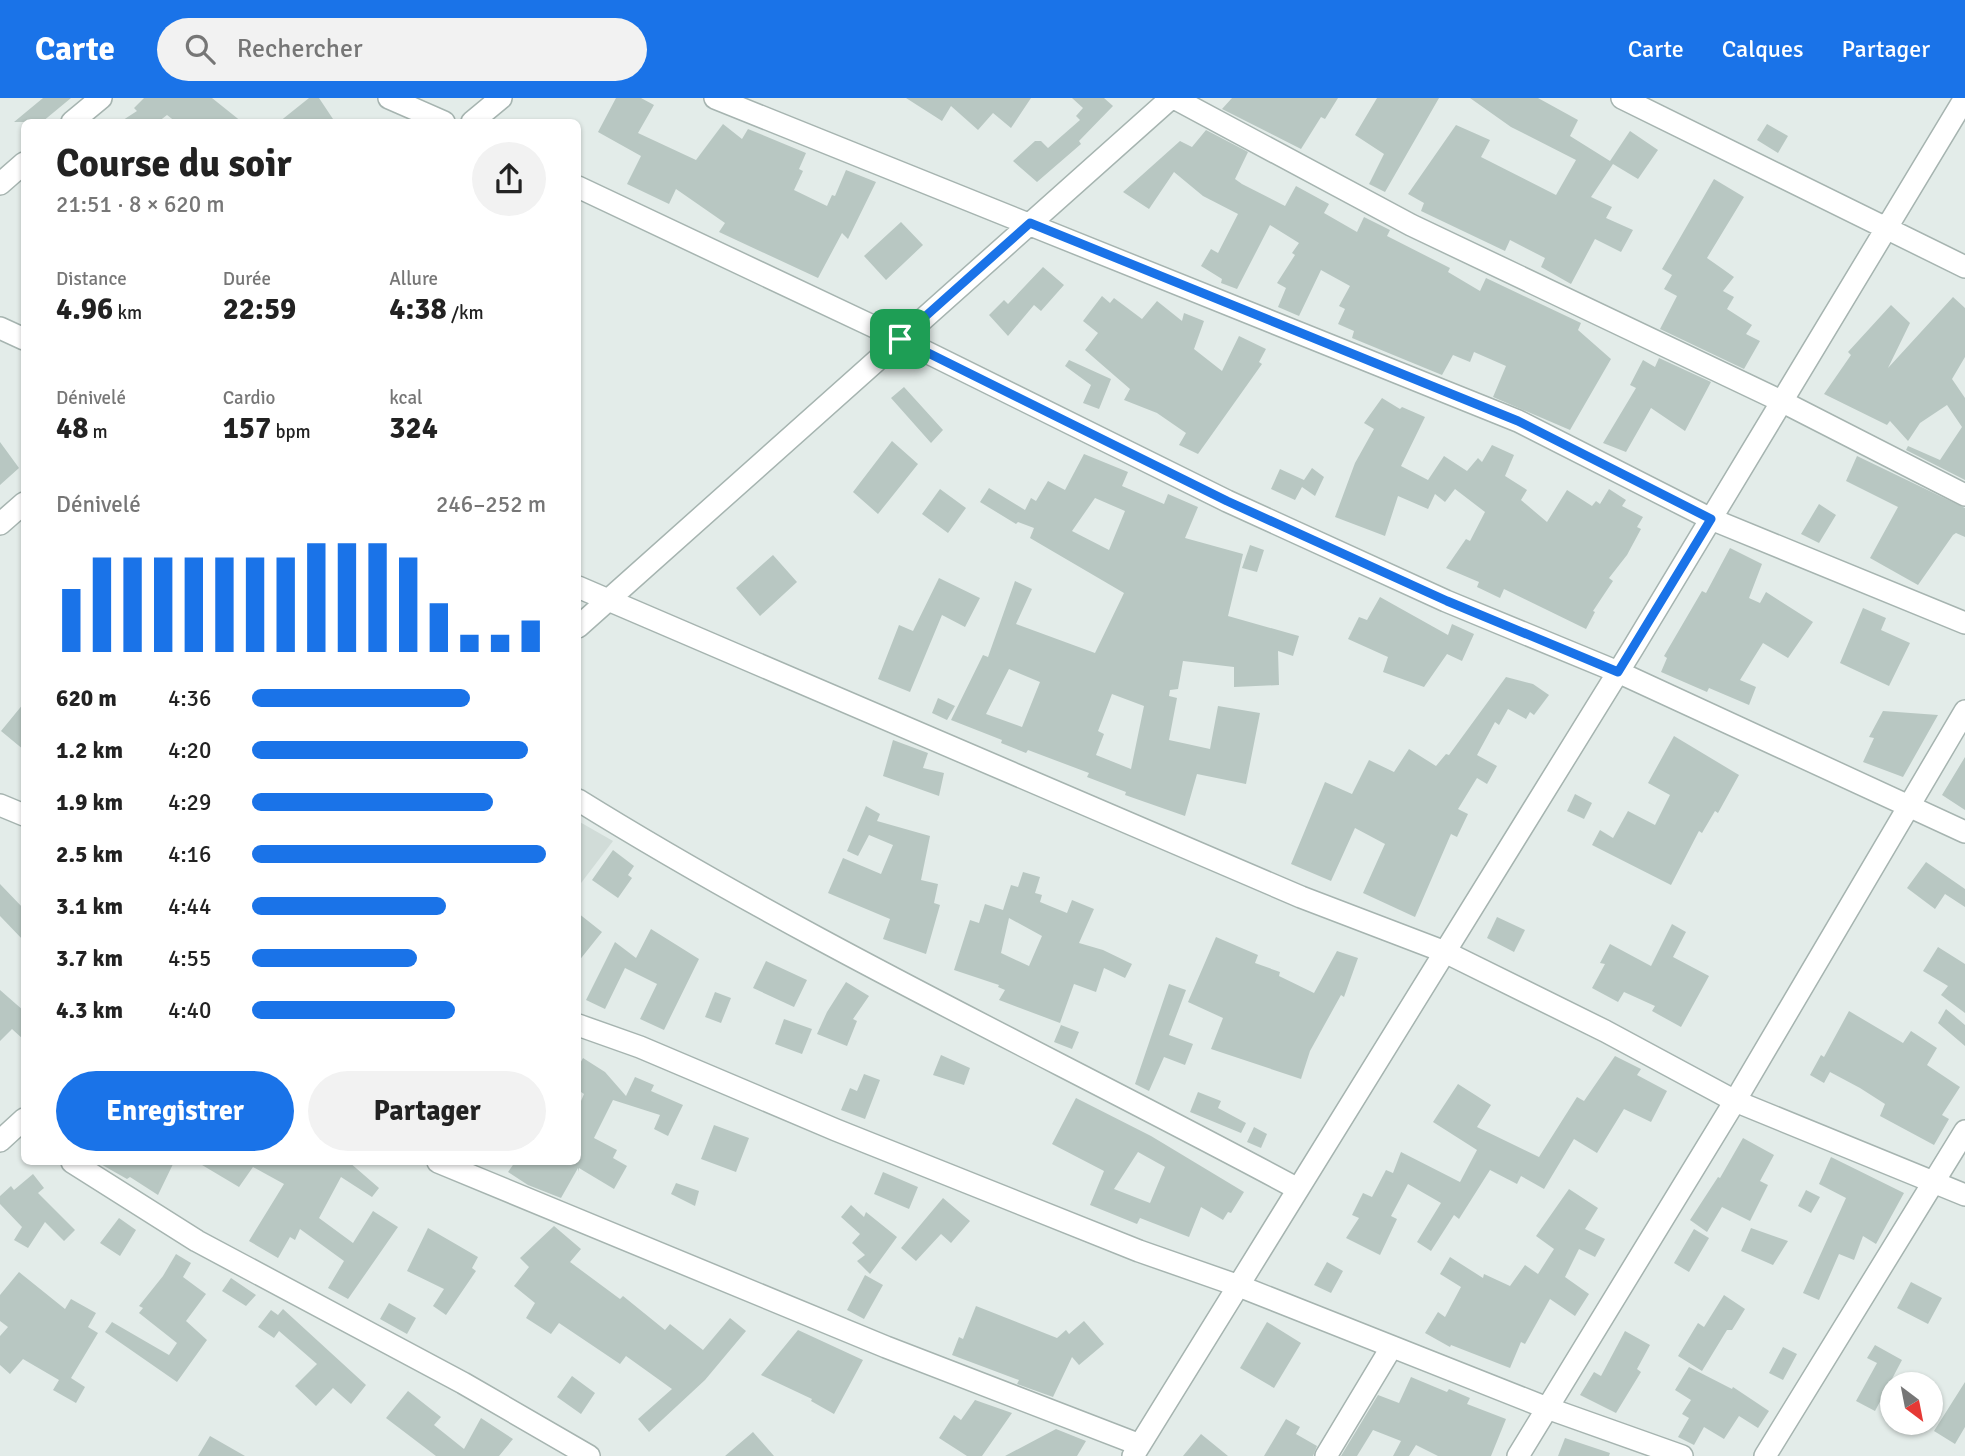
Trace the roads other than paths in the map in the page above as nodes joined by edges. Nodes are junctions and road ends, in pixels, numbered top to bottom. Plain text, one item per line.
1 (101, 98) edge
2 (389, 98) edge
3 (500, 98) edge
4 (715, 98) edge
5 (1172, 98) edge
6 (1622, 98) edge
7 (1965, 98) edge
8 (76, 119) edge
9 (437, 119) edge
10 (476, 119) edge
11 (21, 166) edge
12 (0, 184) edge
13 (581, 188) edge
14 (1030, 223) junction
15 (1888, 230) junction
16 (1965, 267) edge
17 (0, 328) edge
18 (21, 338) edge
19 (900, 339) junction
20 (1783, 402) junction
21 (1965, 495) edge
22 (21, 506) edge
23 (1711, 519) junction
24 (0, 524) edge
25 (581, 588) edge
26 (607, 601) junction
27 (581, 623) edge
28 (1965, 623) edge
29 (1618, 672) junction
30 (1965, 711) edge
31 (581, 802) edge
32 (0, 805) edge
33 (1910, 806) junction
34 (21, 815) edge
35 (1965, 832) edge
36 (1445, 952) junction
37 (581, 1026) edge
38 (1735, 1101) junction
39 (1965, 1131) edge
40 (77, 1165) edge
41 (445, 1165) edge
42 (1935, 1182) junction
43 (1298, 1189) junction
44 (1965, 1195) edge
45 (1239, 1286) junction
46 (1391, 1348) junction
47 (1547, 1408) junction
48 (1137, 1450) edge
49 (589, 1456) edge
50 (1326, 1456) edge
51 (1518, 1456) edge
52 (1682, 1456) edge
53 (1765, 1456) edge

1 - 8 street
2 - 9 street
3 - 10 street
4 - 14 street
5 - 14 street
5 - 20 street
6 - 15 street
7 - 15 street
11 - 12 street
13 - 19 street
14 - 19 street
14 - 23 street
15 - 16 street
15 - 20 street
17 - 18 street
19 - 26 street
19 - 29 street
20 - 21 street
20 - 23 street
22 - 24 street
23 - 28 street
23 - 29 street
25 - 26 street
26 - 27 street
26 - 36 street
29 - 33 street
29 - 36 street
30 - 33 street
31 - 43 street
32 - 34 street
33 - 35 street
33 - 38 street
36 - 38 street
36 - 43 street
37 - 45 street
38 - 42 street
38 - 47 street
39 - 42 street
40 - 49 street
41 - 48 street
42 - 44 street
42 - 53 street
43 - 45 street
45 - 46 street
45 - 48 street
46 - 47 street
46 - 50 street
47 - 51 street
47 - 52 street

